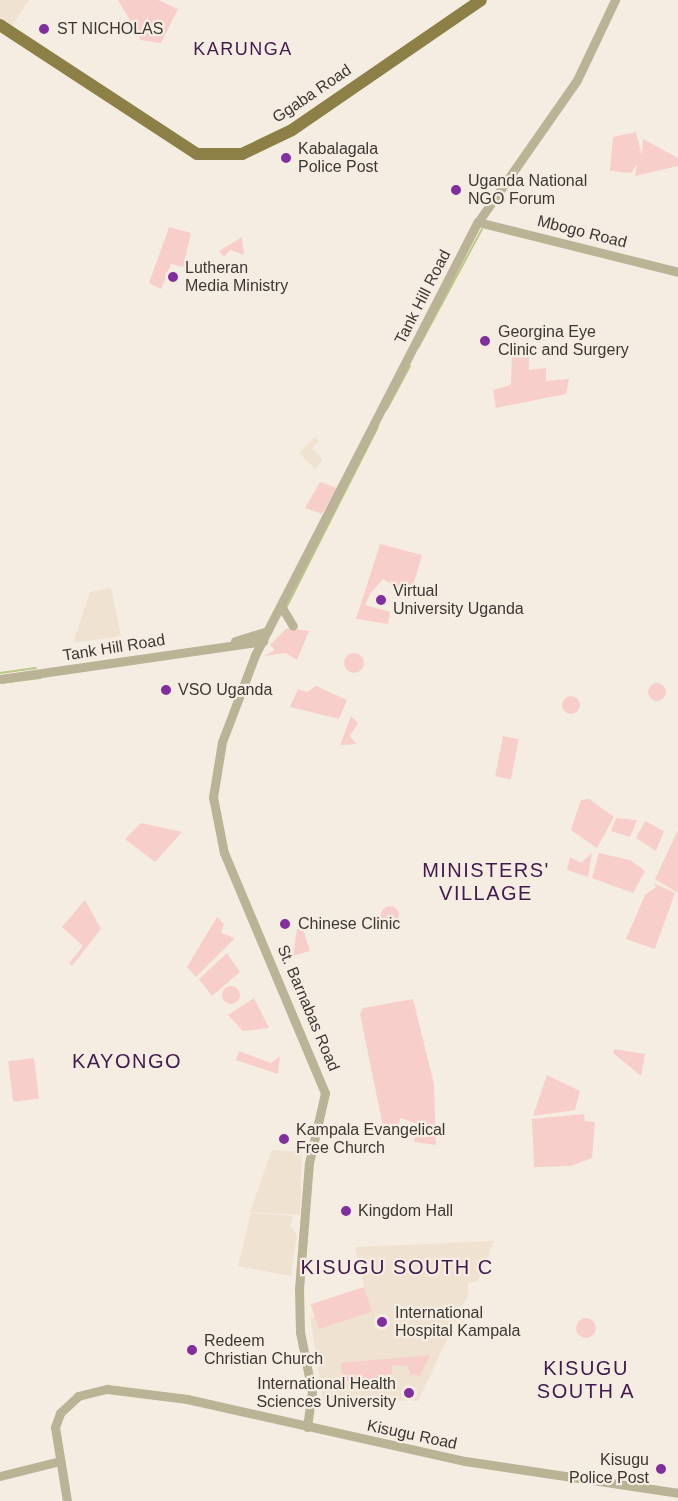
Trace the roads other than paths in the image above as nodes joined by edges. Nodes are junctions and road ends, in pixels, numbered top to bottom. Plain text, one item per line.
1 (481, 0) edge
2 (615, 0) edge
3 (0, 25) edge
4 (478, 222) junction
5 (678, 272) edge
6 (280, 606) junction
7 (273, 620) junction
8 (293, 626) dead end
9 (245, 636) junction
10 (265, 636) junction
11 (233, 642) junction
12 (0, 680) edge
13 (307, 1427) junction
14 (60, 1461) junction
15 (0, 1476) edge
16 (678, 1493) edge
17 (67, 1501) edge

1 - 3 main road, Ggaba Road
2 - 4 street, Tank Hill Road
4 - 5 street, Mbogo Road
4 - 6 street, Tank Hill Road
6 - 7 street, Tank Hill Road
6 - 8 street
7 - 9 street
7 - 10 street, St. Barnabas Road
9 - 10 street, Tank Hill Road
9 - 11 street, Tank Hill Road
10 - 11 street, Tank Hill Road
10 - 13 street, St. Barnabas Road
11 - 12 street, Tank Hill Road
13 - 14 street, Kisugu Road
13 - 16 street, Kisugu Road
14 - 15 street
14 - 17 street, Kisugu Road

